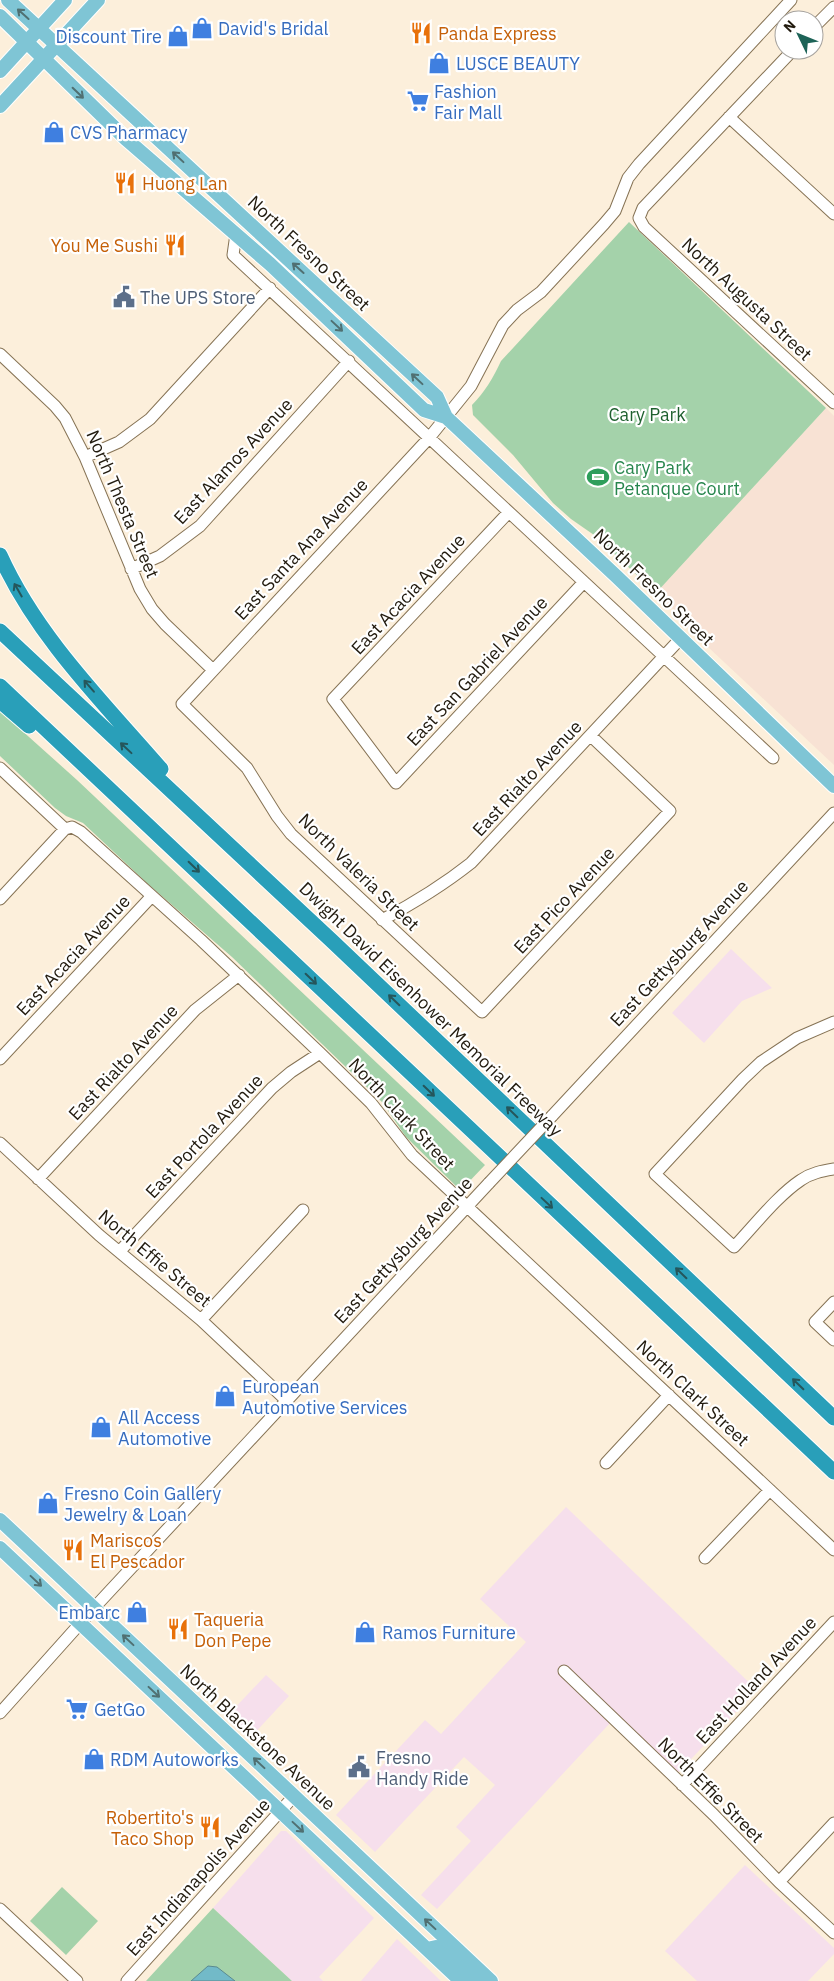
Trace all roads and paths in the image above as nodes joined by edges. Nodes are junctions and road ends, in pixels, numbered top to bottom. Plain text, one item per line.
1 (8, 0) edge
2 (65, 0) edge
3 (98, 0) edge
4 (791, 0) edge
5 (834, 6) edge
6 (0, 16) edge
7 (824, 17) edge
8 (39, 28) junction
9 (26, 42) junction
10 (57, 45) junction
11 (43, 59) junction
12 (782, 60) edge
13 (0, 70) edge
14 (0, 106) edge
15 (729, 116) junction
16 (182, 188) junction
17 (239, 214) junction
18 (834, 214) edge
19 (236, 234) junction
20 (270, 288) junction
21 (0, 354) edge
22 (349, 361) junction
23 (834, 404) edge
24 (446, 417) junction
25 (429, 438) junction
26 (85, 457) junction
27 (508, 513) junction
28 (0, 555) edge
29 (131, 569) junction
30 (584, 583) junction
31 (0, 631) edge
32 (681, 638) junction
33 (664, 657) junction
34 (213, 670) junction
35 (0, 686) edge
36 (0, 701) edge
37 (182, 704) joint
38 (591, 736) junction
39 (772, 758) dead end
40 (0, 768) edge
41 (396, 783) joint
42 (834, 786) edge
43 (834, 813) edge
44 (69, 828) junction
45 (213, 829) junction
46 (158, 833) junction
47 (151, 897) junction
48 (0, 899) edge
49 (382, 920) junction
50 (238, 975) junction
51 (482, 1012) joint
52 (834, 1022) edge
53 (320, 1053) junction
54 (0, 1059) edge
55 (0, 1143) edge
56 (834, 1169) edge
57 (38, 1179) junction
58 (468, 1206) junction
59 (304, 1210) dead end
60 (120, 1251) junction
61 (834, 1302) edge
62 (201, 1320) junction
63 (834, 1340) edge
64 (669, 1395) junction
65 (287, 1401) junction
66 (834, 1418) edge
67 (606, 1463) dead end
68 (834, 1472) edge
69 (770, 1490) junction
70 (0, 1520) edge
71 (0, 1548) edge
72 (834, 1550) edge
73 (706, 1558) dead end
74 (94, 1608) junction
75 (834, 1622) edge
76 (80, 1623) junction
77 (564, 1671) dead end
78 (0, 1713) edge
79 (682, 1785) junction
80 (294, 1796) junction
81 (281, 1811) junction
82 (834, 1823) edge
83 (779, 1882) junction
84 (0, 1909) edge
85 (834, 1933) edge
86 (427, 1949) junction
87 (77, 1981) edge
88 (127, 1981) edge
89 (461, 1981) edge
90 (476, 1981) edge
91 (490, 1981) edge

8 -> 1 main road, North Fresno Street
2 - 8 main road
3 - 10 main road
4 - 24 street, East Santa Ana Avenue
5 - 7 street
6 - 9 main road, North Fresno Street
8 - 9 main road
8 - 10 main road, North Fresno Street
9 - 11 main road, North Fresno Street
9 - 13 main road
10 - 11 main road
17 -> 10 main road, North Fresno Street
11 - 14 main road
11 -> 16 main road, North Fresno Street
12 - 15 street
15 - 18 street
15 - 23 street, North Augusta Street
16 - 17 main road
16 - 19 main road, North Fresno Street
24 -> 17 main road, North Fresno Street
19 - 20 street
19 -> 24 main road, North Fresno Street
20 - 22 street
20 - 26 street
21 - 26 street, North Thesta Street
22 - 25 street
22 - 29 street, East Alamos Avenue
24 - 25 street, East Santa Ana Avenue
24 - 32 main road, North Fresno Street
25 - 27 street
25 - 34 street, East Santa Ana Avenue
26 - 29 street, North Thesta Street
27 - 30 street
27 - 41 street, East Acacia Avenue
45 -> 28 highway
29 - 34 street, North Thesta Street
30 - 33 street
30 - 41 street, East San Gabriel Avenue
45 -> 31 highway, Dwight David Eisenhower Memorial Freeway
32 - 33 street, East Rialto Avenue
32 - 42 main road, North Fresno Street
33 - 38 street, East Rialto Avenue
33 - 39 street
34 - 37 street, East Santa Ana Avenue
35 - 46 highway
36 - 46 highway
37 - 49 street, North Valeria Street
38 - 49 street, East Rialto Avenue
38 - 51 street, East Pico Avenue
40 - 44 street, North Clark Street
43 - 58 street, East Gettysburg Avenue, bridge
44 - 47 street, North Clark Street
44 - 48 street
66 -> 45 highway, Dwight David Eisenhower Memorial Freeway
46 -> 68 highway
47 - 50 street, North Clark Street
47 - 54 street, East Acacia Avenue
49 - 51 street, North Valeria Street
50 - 53 street, North Clark Street
50 - 57 street, East Rialto Avenue
52 - 56 street
53 - 58 street, North Clark Street
53 - 60 street, East Portola Avenue
55 - 57 street, North Effie Street
57 - 60 street, North Effie Street
58 - 64 street, North Clark Street
58 - 65 street, East Gettysburg Avenue
59 - 62 street
60 - 62 street, North Effie Street
61 - 63 street
62 - 65 street, North Effie Street
64 - 67 street
64 - 69 street, North Clark Street
65 - 74 street, East Gettysburg Avenue
69 - 72 street, North Clark Street
69 - 73 street
70 - 74 main road, North Blackstone Avenue
71 -> 76 main road
74 - 76 street, East Gettysburg Avenue
80 -> 74 main road, North Blackstone Avenue
75 - 79 street, East Holland Avenue
76 - 78 street, East Gettysburg Avenue
76 -> 81 main road
77 - 79 street, North Effie Street
79 - 83 street, North Effie Street
80 - 81 street, East Indianapolis Avenue
91 -> 80 main road, North Blackstone Avenue
81 -> 86 main road
81 - 88 street, East Indianapolis Avenue
82 - 83 street
83 - 85 street, North Effie Street
84 - 87 street
86 - 89 main road
86 - 90 main road

